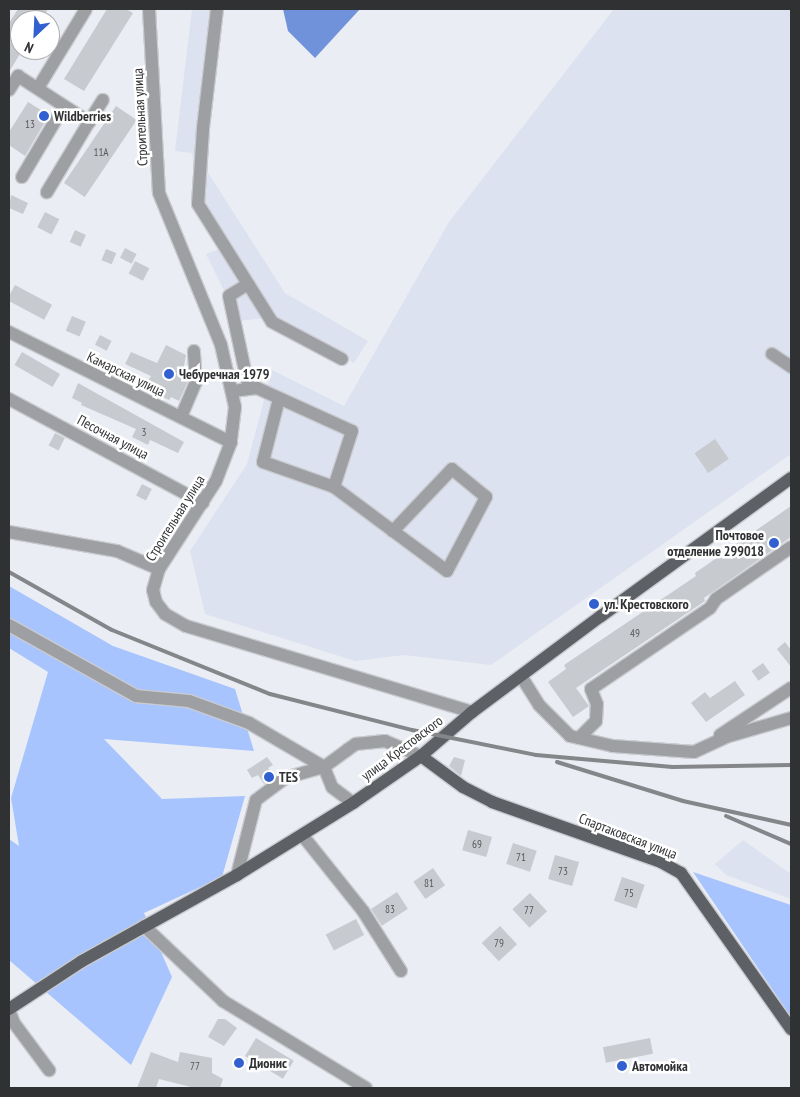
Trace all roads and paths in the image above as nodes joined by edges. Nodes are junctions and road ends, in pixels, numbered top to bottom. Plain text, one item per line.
1 (86, 9) edge
2 (149, 9) edge
3 (217, 9) edge
4 (38, 88) junction
5 (9, 90) edge
6 (103, 100) dead end
7 (64, 106) junction
8 (89, 122) junction
9 (22, 177) dead end
10 (47, 192) dead end
11 (248, 284) junction
12 (9, 332) edge
13 (194, 352) dead end
14 (772, 354) dead end
15 (342, 359) dead end
16 (791, 367) edge
17 (249, 389) junction
18 (233, 391) junction
19 (9, 398) edge
20 (279, 399) junction
21 (181, 417) junction
22 (231, 442) junction
23 (791, 478) edge
24 (334, 487) junction
25 (203, 503) junction
26 (393, 531) junction
27 (9, 532) edge
28 (791, 548) edge
29 (159, 569) junction
30 (9, 625) edge
31 (521, 676) junction
32 (791, 688) edge
33 (472, 712) junction
34 (791, 718) edge
35 (579, 738) junction
36 (694, 752) junction
37 (421, 756) junction
38 (324, 767) junction
39 (353, 803) junction
40 (304, 836) junction
41 (237, 875) junction
42 (144, 926) junction
43 (401, 971) dead end
44 (9, 1010) edge
45 (791, 1029) edge
46 (49, 1070) dead end
47 (366, 1088) edge

1 - 4 street
2 - 18 street, Строительная улица
3 - 11 street
4 - 5 street
4 - 7 street
6 - 8 street
7 - 8 street
7 - 9 street
8 - 10 street
11 - 15 street
11 - 17 street
12 - 21 street, Камарская улица
13 - 21 street
14 - 16 street
17 - 18 street
17 - 20 street
18 - 22 street, Строительная улица
19 - 25 street, Песочная улица
20 - 24 street
20 - 24 street
21 - 22 street, Камарская улица
22 - 25 street, Строительная улица
23 - 31 main road, улица Крестовского
24 - 26 street
25 - 29 street, Строительная улица
26 - 26 street
27 - 29 street
28 - 35 street
29 - 33 street, Строительная улица
30 - 38 street
31 - 33 main road, улица Крестовского
31 - 35 street
32 - 36 street
33 - 37 main road, улица Крестовского
34 - 36 street
35 - 36 street
37 - 38 street
37 - 39 main road, улица Крестовского
37 - 45 main road, Спартаковская улица
38 - 39 street
38 - 41 street
39 - 40 main road, улица Крестовского
40 - 41 main road, улица Крестовского
40 - 43 street
41 - 42 main road, улица Крестовского
42 - 44 main road, улица Крестовского
42 - 47 street
44 - 46 street

